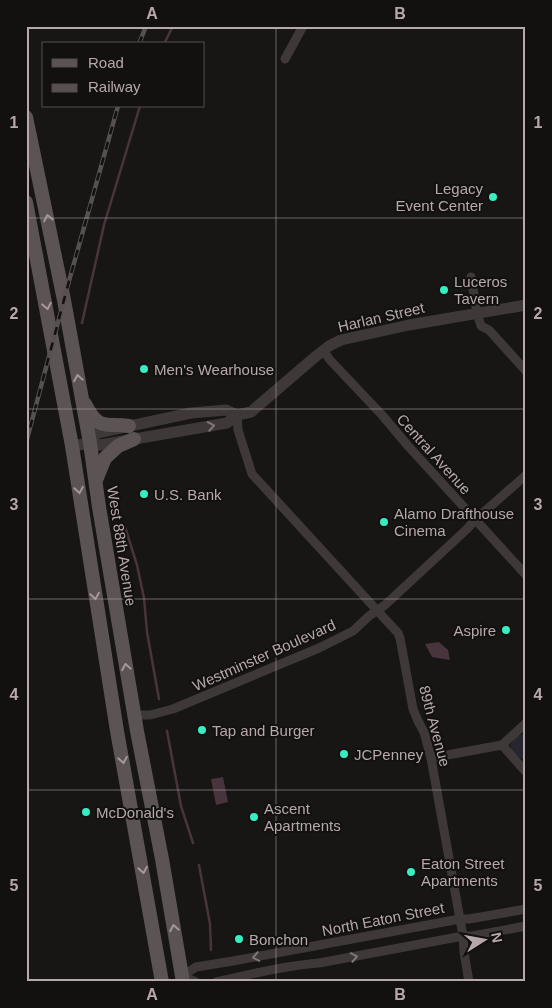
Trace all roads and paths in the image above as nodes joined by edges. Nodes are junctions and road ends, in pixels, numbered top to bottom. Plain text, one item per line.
1 (303, 26) edge
2 (285, 59) dead end
3 (26, 117) edge
4 (26, 202) edge
5 (471, 277) dead end
6 (526, 305) edge
7 (477, 313) junction
8 (323, 350) junction
9 (526, 371) edge
10 (82, 399) junction
11 (206, 412) junction
12 (237, 415) junction
13 (131, 433) junction
14 (148, 437) junction
15 (90, 443) junction
16 (72, 446) junction
17 (526, 475) edge
18 (95, 483) junction
19 (475, 520) junction
20 (526, 575) edge
21 (378, 611) junction
22 (134, 715) junction
23 (526, 723) edge
24 (502, 745) junction
25 (431, 758) junction
26 (526, 772) edge
27 (526, 909) edge
28 (460, 919) junction
29 (526, 926) edge
30 (463, 936) junction
31 (182, 979) edge
32 (162, 982) edge
33 (196, 982) edge
34 (216, 982) edge
35 (469, 982) edge

1 - 2 street
10 -> 3 main road, West 88th Avenue
4 -> 16 main road
5 - 7 street
6 - 7 street, Harlan Street
7 - 8 street, Harlan Street
7 - 9 street
8 - 12 street, Harlan Street
8 - 19 street, Central Avenue
10 - 13 main road
10 - 15 main road, West 88th Avenue
11 - 12 street, Harlan Street
11 - 13 street, Harlan Street
11 - 14 street
14 -> 12 street, Harlan Street
12 - 21 street, 89th Avenue
13 - 14 street, Harlan Street
13 - 15 street, Harlan Street
13 - 18 main road
15 - 16 street, Harlan Street
15 - 18 main road, West 88th Avenue
16 -> 32 main road
17 - 19 street, Westminster Boulevard
22 -> 18 main road, West 88th Avenue
19 - 20 street, Central Avenue
19 - 21 street, Westminster Boulevard
21 - 22 street, Westminster Boulevard
21 - 25 street, 89th Avenue
31 -> 22 main road, West 88th Avenue
23 - 24 street
24 - 25 street
24 - 26 street
25 - 28 street, 89th Avenue
27 - 28 street, North Eaton Street
28 - 30 street, 89th Avenue
28 -> 31 street, North Eaton Street
29 - 30 street, North Eaton Street
34 -> 30 street, North Eaton Street
30 - 35 street, 89th Avenue
31 - 33 street

